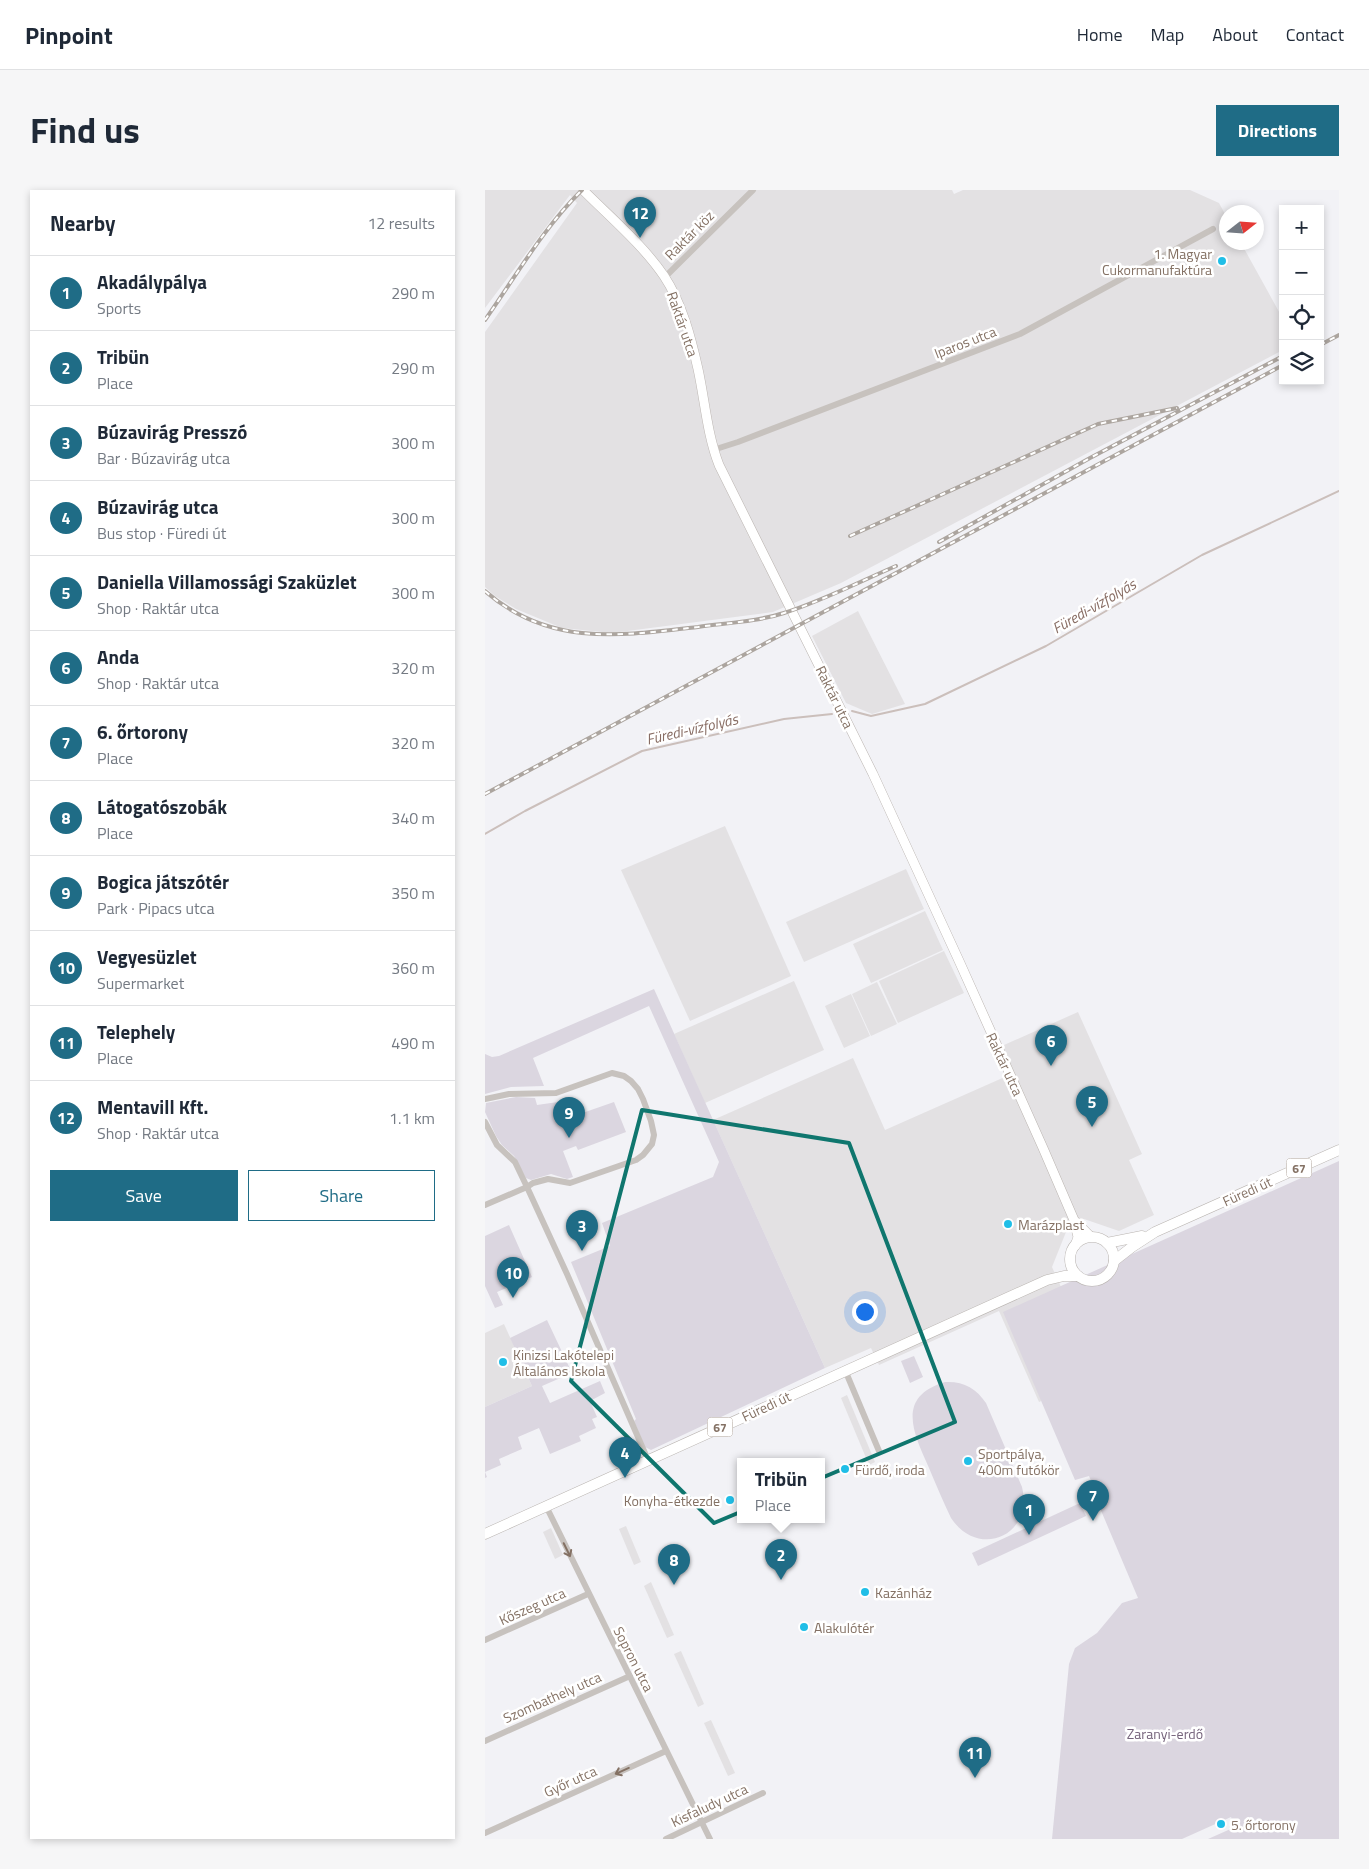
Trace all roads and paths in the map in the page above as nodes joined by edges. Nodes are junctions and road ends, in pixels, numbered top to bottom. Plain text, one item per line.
1 (583, 190) edge
2 (753, 190) edge
3 (1213, 229) dead end
4 (665, 276) junction
5 (713, 450) junction
6 (485, 1099) edge
7 (485, 1122) edge
8 (1339, 1150) edge
9 (527, 1187) junction
10 (485, 1205) edge
11 (1074, 1220) junction
12 (1155, 1232) junction
13 (1091, 1237) junction
14 (1107, 1243) junction
15 (1075, 1246) junction
16 (1070, 1260) junction
17 (1114, 1261) junction
18 (1078, 1276) junction
19 (1047, 1280) junction
20 (845, 1370) junction
21 (879, 1451) dead end
22 (648, 1460) junction
23 (546, 1506) junction
24 (485, 1534) edge
25 (588, 1594) junction
26 (485, 1640) edge
27 (630, 1676) junction
28 (485, 1741) edge
29 (666, 1751) junction
30 (763, 1793) dead end
31 (702, 1822) junction
32 (485, 1833) edge
33 (666, 1839) edge
34 (710, 1839) edge

1 - 4 street, Raktár utca
2 - 4 street, Raktár köz
3 - 5 street, Iparos utca
4 - 5 street, Raktár utca
5 - 11 street, Raktár utca
6 - 9 street
7 - 9 street
8 - 12 main road, Füredi út / 67
9 - 10 street
9 - 22 street
11 - 13 street, Raktár utca
11 - 15 street, Raktár utca
12 - 14 main road, Füredi út / 67
12 - 17 main road, Füredi út / 67
13 - 14 main road, Füredi út / 67
13 - 15 main road
14 - 17 main road
15 - 16 main road, Füredi út / 67
16 - 18 main road
16 - 19 main road, Füredi út / 67
17 - 18 main road, Füredi út / 67
18 - 19 main road, Füredi út / 67
19 - 20 main road, Füredi út / 67
20 - 21 street
20 - 22 main road, Füredi út / 67
22 - 23 main road, Füredi út / 67
23 - 24 main road, Füredi út / 67
23 -> 25 street, Sopron utca
25 - 26 street, Kőszeg utca
25 - 27 street, Sopron utca
27 - 28 street, Szombathely utca
27 - 29 street, Sopron utca
29 - 31 street, Sopron utca
29 -> 32 street, Győr utca
30 - 31 street, Kisfaludy utca
31 - 33 street, Kisfaludy utca
31 - 34 street, Sopron utca

